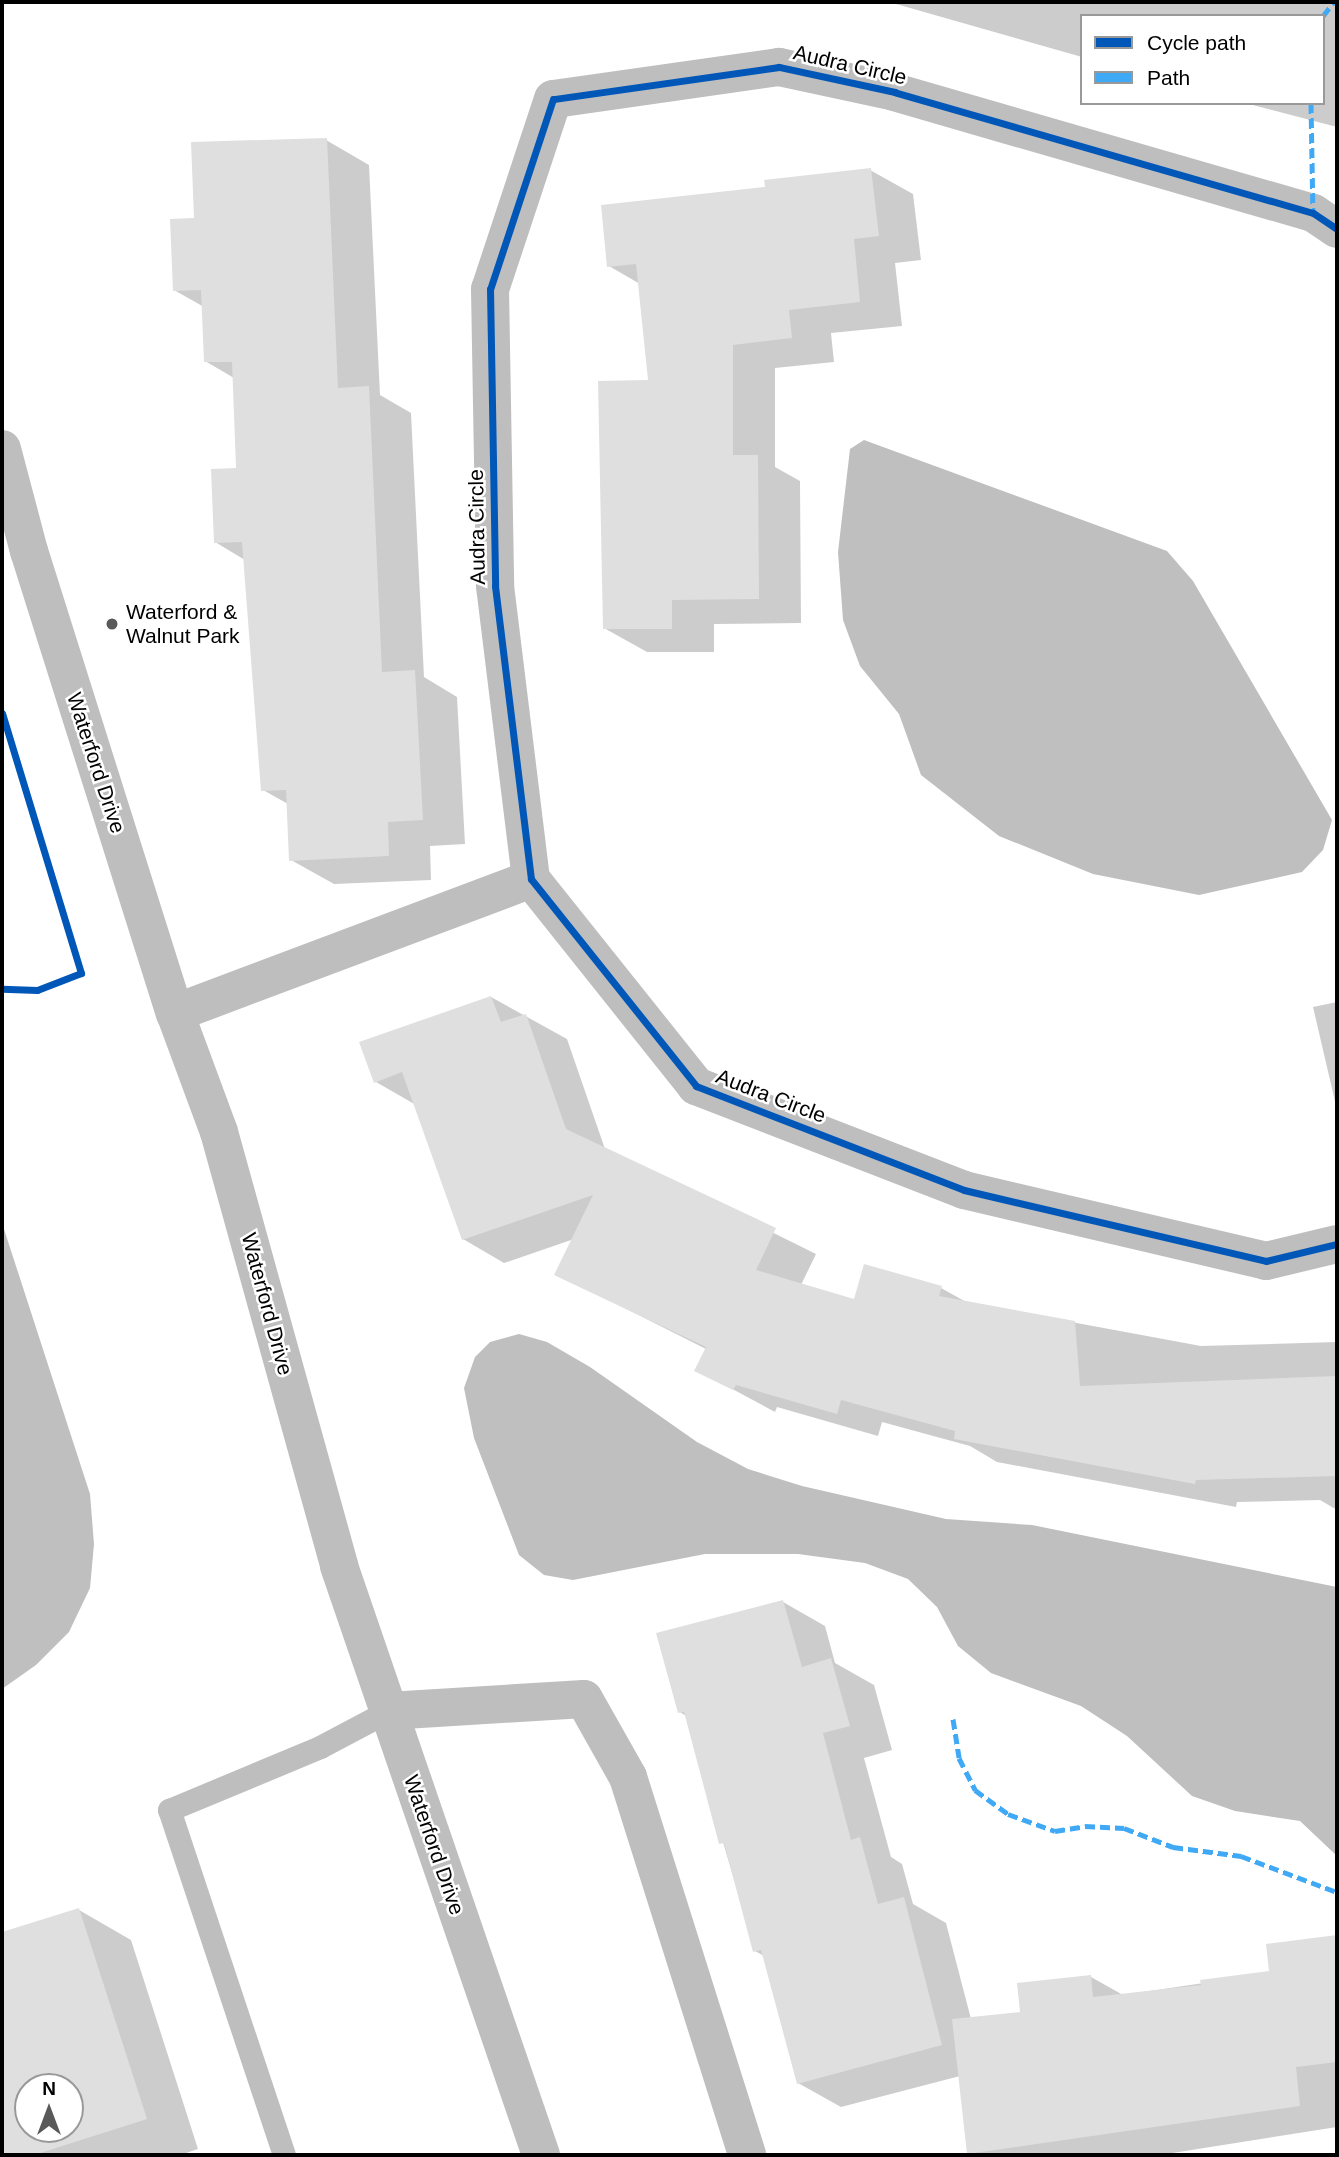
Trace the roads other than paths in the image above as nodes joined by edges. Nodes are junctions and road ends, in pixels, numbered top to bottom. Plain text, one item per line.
1 (1337, 229) edge
2 (2, 449) edge
3 (15, 557) edge
4 (531, 879) junction
5 (175, 1013) junction
6 (1337, 1244) edge
7 (388, 1711) junction
8 (284, 2155) edge
9 (541, 2155) edge
10 (747, 2155) edge

1 - 4 street, Audra Circle
2 - 3 street, Waterford Drive
3 - 5 street, Waterford Drive
4 - 5 street
4 - 6 street, Audra Circle
5 - 7 street, Waterford Drive
7 - 8 lane
7 - 9 street, Waterford Drive
7 - 10 street

